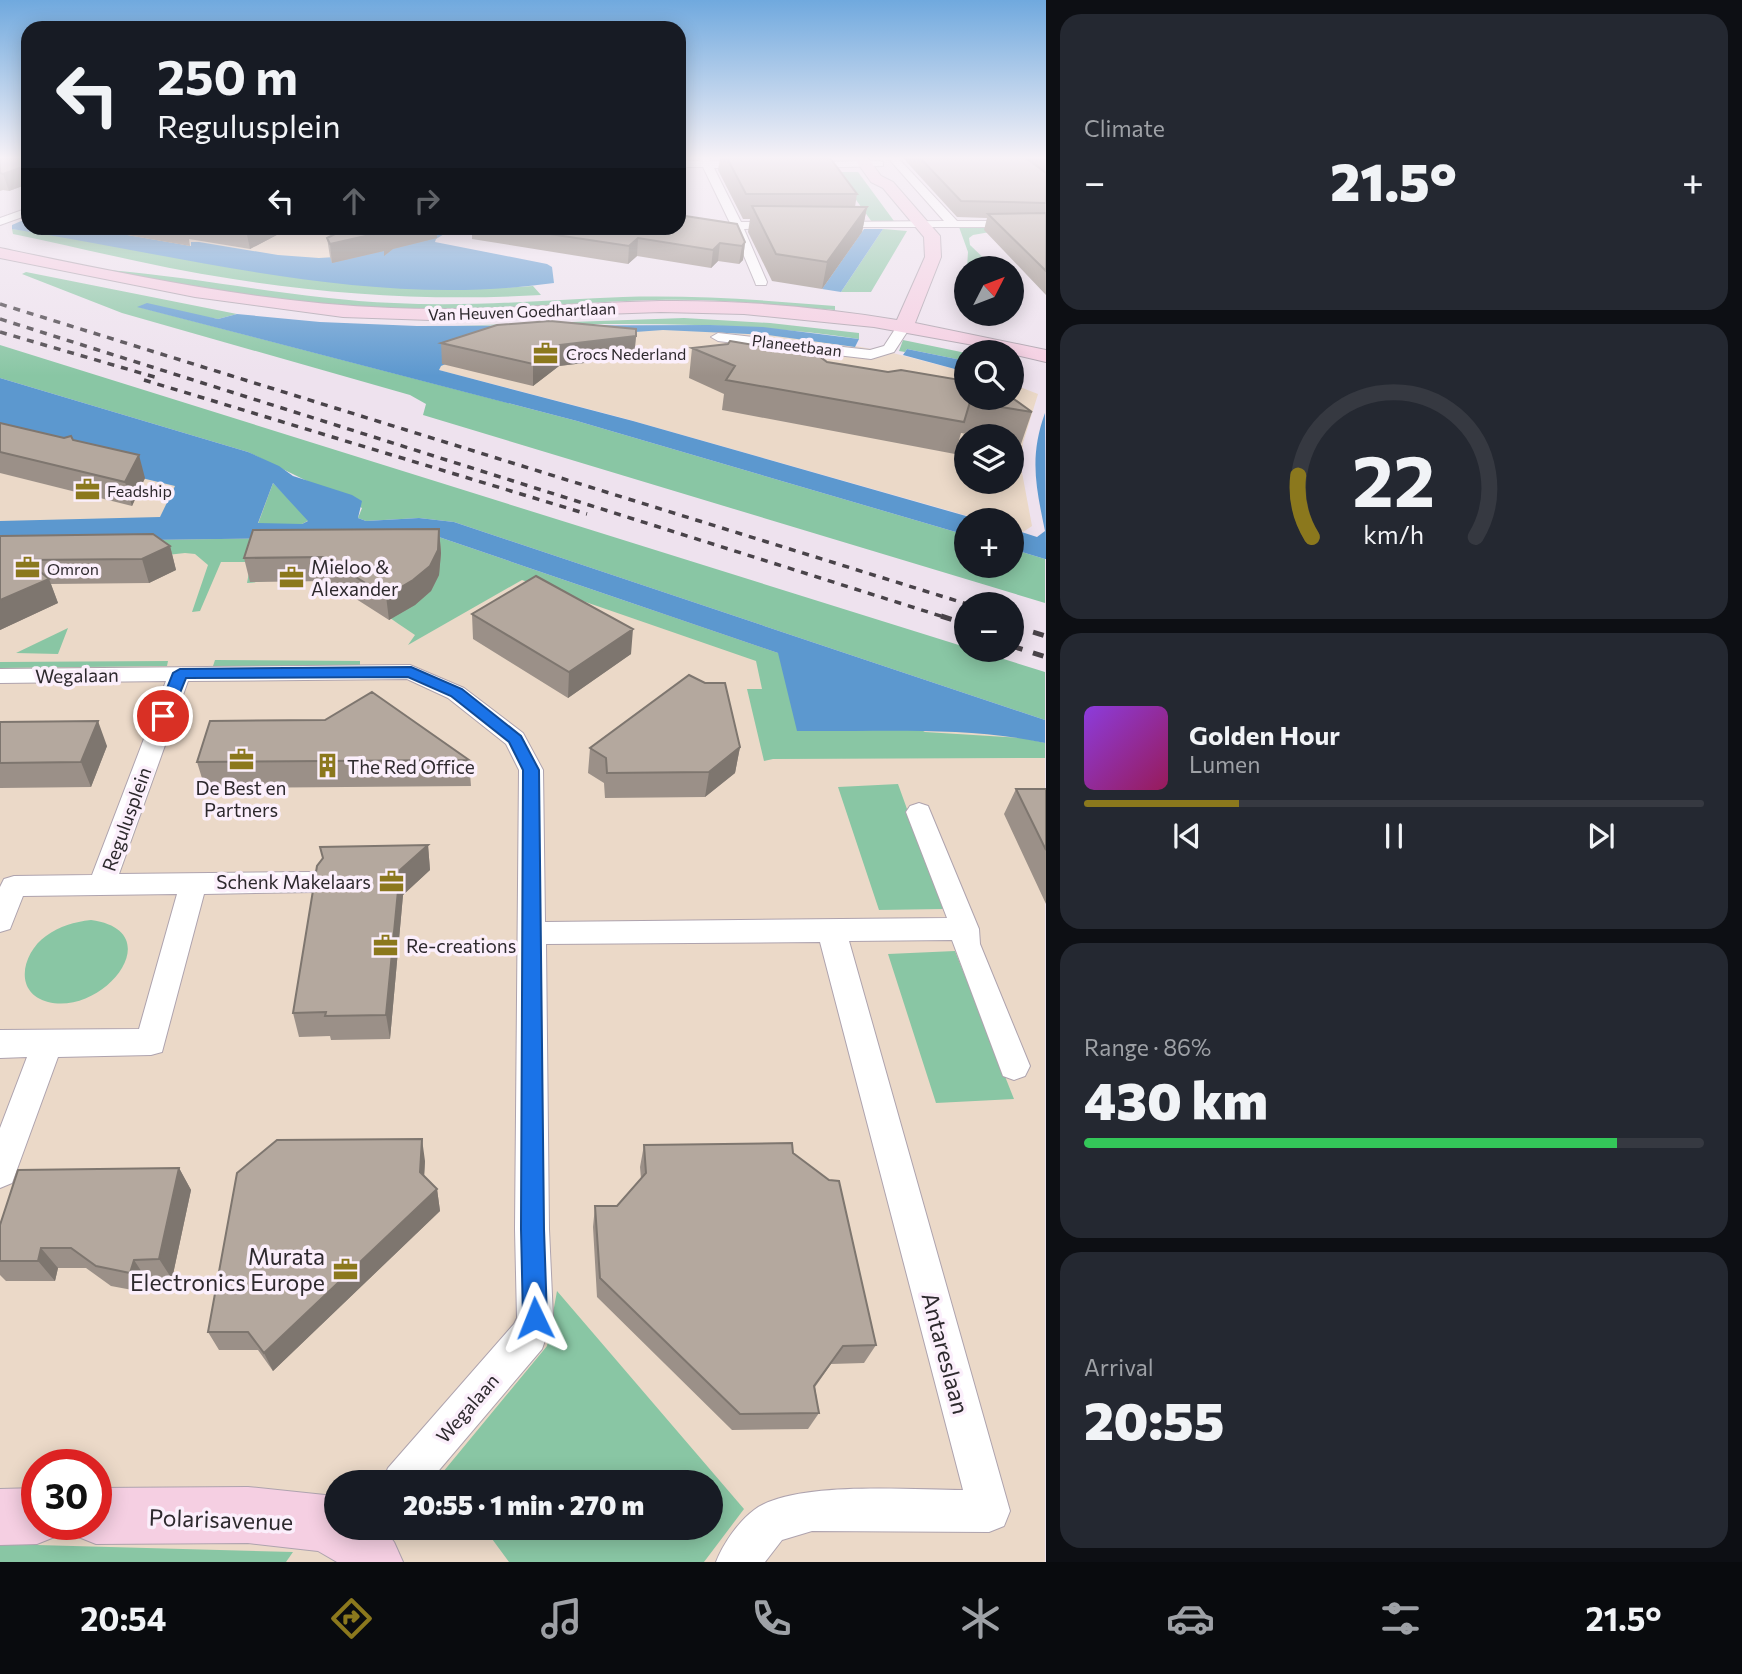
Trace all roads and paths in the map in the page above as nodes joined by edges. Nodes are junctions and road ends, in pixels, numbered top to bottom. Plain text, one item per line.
1 (739, 231) edge
2 (903, 231) edge
3 (925, 231) edge
4 (917, 233) junction
5 (0, 240) edge
6 (0, 253) edge
7 (761, 282) dead end
8 (884, 316) junction
9 (906, 320) junction
10 (718, 337) dead end
11 (1045, 341) edge
12 (875, 352) junction
13 (1045, 356) edge
14 (180, 673) junction
15 (0, 676) edge
16 (919, 812) dead end
17 (313, 883) edge
18 (193, 884) junction
19 (7, 886) edge
20 (102, 886) junction
21 (0, 921) edge
22 (965, 929) junction
23 (832, 932) junction
24 (533, 933) junction
25 (48, 1043) junction
26 (0, 1044) edge
27 (1014, 1066) dead end
28 (0, 1172) edge
29 (412, 1470) edge
30 (21, 1516) edge
31 (112, 1516) edge
32 (0, 1517) edge
33 (363, 1549) edge
34 (737, 1562) edge

1 - 7 street
2 - 4 street
3 - 4 street
4 - 9 main road
5 - 8 main road, Van Heuven Goedhartlaan
6 - 8 main road, Van Heuven Goedhartlaan
8 - 9 main road, Van Heuven Goedhartlaan
8 - 12 street
9 - 11 main road, Van Heuven Goedhartlaan
9 - 12 street
9 - 13 main road, Van Heuven Goedhartlaan
10 - 12 street, Planeetbaan
14 - 15 street, Wegalaan
14 - 20 street, Regulusplein
14 - 24 street, Wegalaan
16 - 22 street
17 - 18 street, Regulusplein
18 - 20 street, Regulusplein
18 - 25 street
19 - 20 street, Regulusplein
19 - 21 street, Regulusplein
22 - 23 street
22 - 27 street
23 - 24 street
23 - 34 street, Antareslaan
24 - 29 street, Wegalaan
25 - 26 street
25 - 28 street
30 - 32 main road
31 - 33 main road, Polarisavenue

